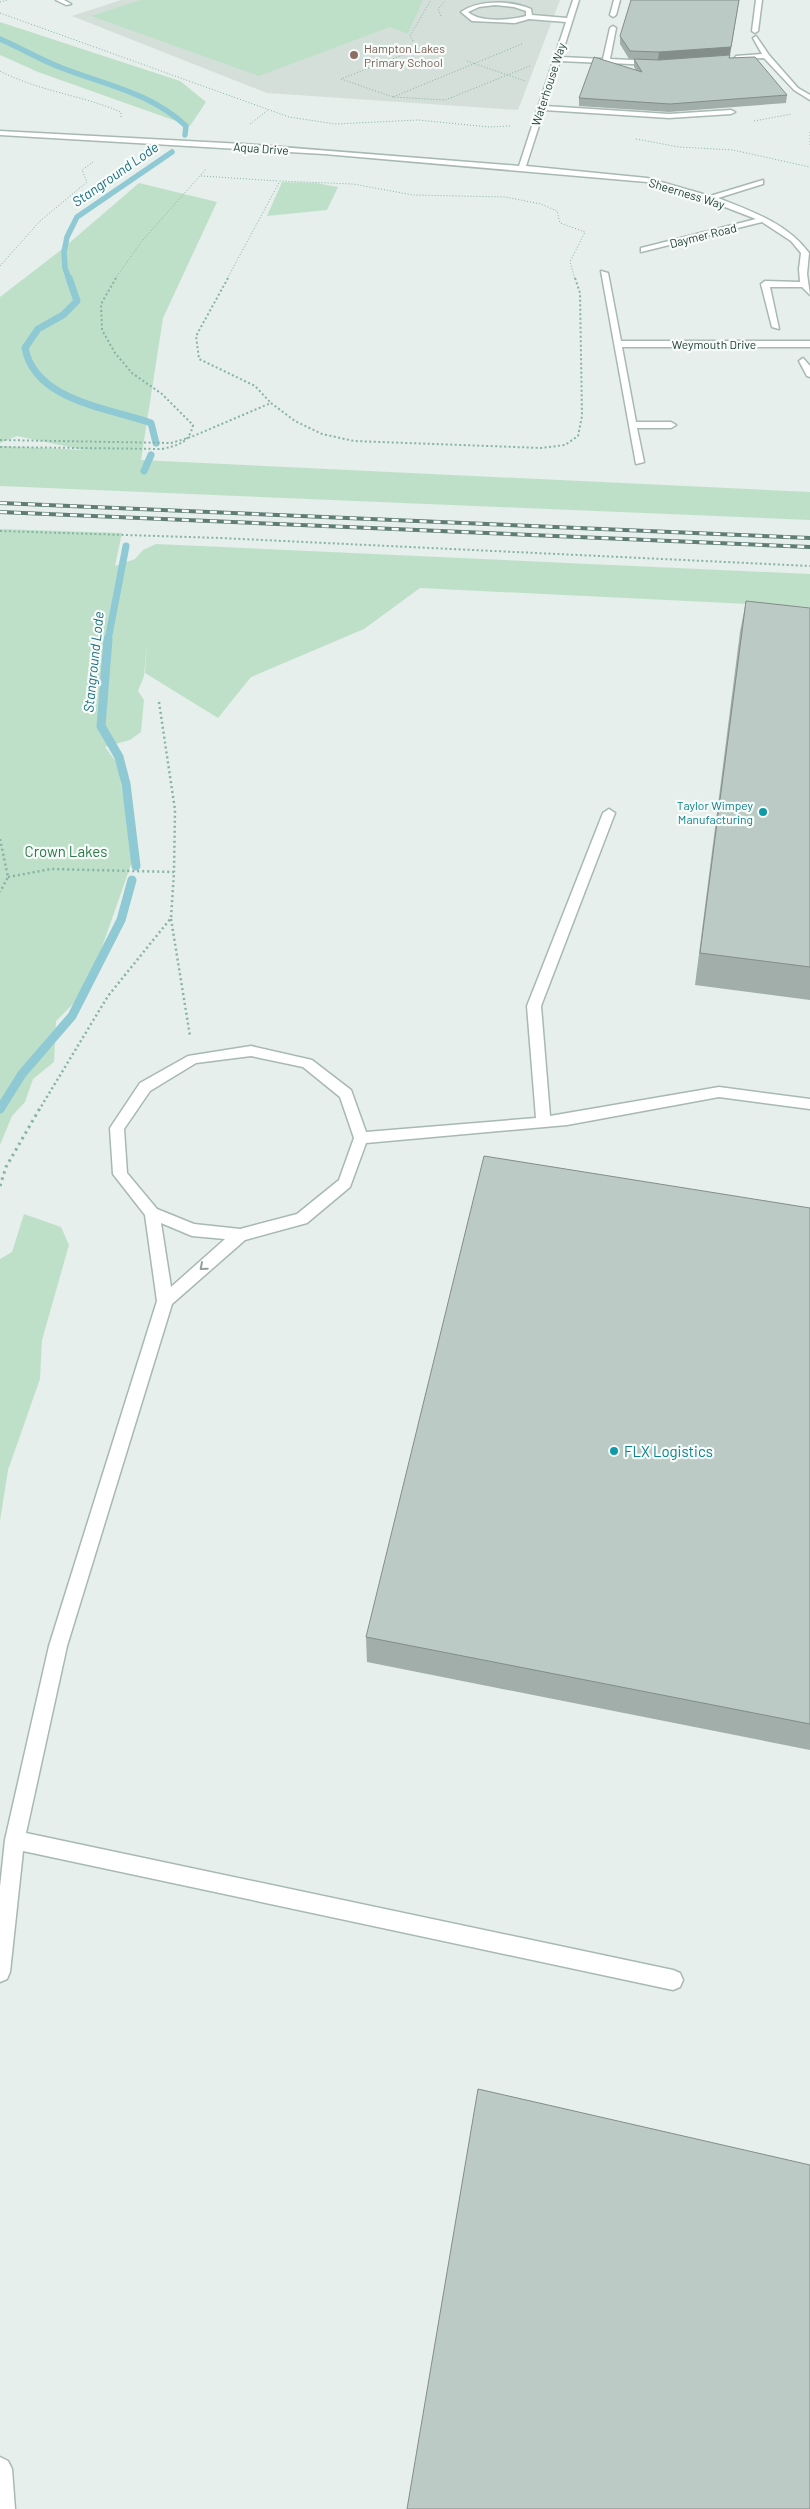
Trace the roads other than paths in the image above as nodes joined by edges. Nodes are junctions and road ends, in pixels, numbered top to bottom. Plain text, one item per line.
1 (60, 0) edge
2 (576, 0) edge
3 (617, 0) edge
4 (757, 0) edge
5 (476, 1) edge
6 (68, 4) dead end
7 (613, 15) dead end
8 (529, 17) junction
9 (568, 24) junction
10 (613, 28) dead end
11 (766, 56) junction
12 (557, 59) junction
13 (726, 59) edge
14 (606, 63) junction
15 (658, 64) edge
16 (810, 98) edge
17 (541, 108) junction
18 (731, 112) dead end
19 (0, 133) edge
20 (522, 168) junction
21 (760, 182) dead end
22 (711, 198) junction
23 (762, 220) junction
24 (644, 250) dead end
25 (808, 253) edge
26 (604, 273) dead end
27 (762, 273) dead end
28 (765, 284) junction
29 (807, 288) edge
30 (776, 327) dead end
31 (618, 344) junction
32 (810, 344) edge
33 (803, 361) dead end
34 (810, 374) edge
35 (632, 424) junction
36 (671, 425) dead end
37 (639, 462) dead end
38 (609, 813) dead end
39 (810, 1104) edge
40 (543, 1122) junction
41 (361, 1138) junction
42 (152, 1213) junction
43 (240, 1234) junction
44 (165, 1301) junction
45 (15, 1840) junction
46 (0, 1972) edge
47 (673, 1980) dead end
48 (0, 2469) edge
49 (3, 2509) edge

1 - 6 street
2 - 9 street, Waterhouse Way
3 - 7 street
4 - 11 street
5 - 8 street
5 - 8 street
8 - 9 street
9 - 12 street, Waterhouse Way
10 - 14 street
11 - 13 street
11 - 16 street
12 - 14 street
12 - 17 street, Waterhouse Way
14 - 15 street
17 - 18 street
17 - 20 street, Waterhouse Way
19 - 20 street, Aqua Drive
20 - 22 street, Sheerness Way
21 - 22 street
22 - 23 street, Sheerness Way
23 - 24 street, Daymer Road
23 - 25 street, Sheerness Way
25 - 29 street, Sheerness Way
26 - 31 street
27 - 28 street
28 - 29 street, Sheerness Way
28 - 30 street
31 - 32 street, Weymouth Drive
31 - 35 street
33 - 34 street
35 - 36 street
35 - 37 street
38 - 40 street
39 - 40 street
40 - 41 street
41 - 42 street
41 - 43 street
42 - 43 street
42 - 44 street
43 -> 44 street
44 - 45 street
45 - 46 street
45 - 47 street
48 - 49 street

